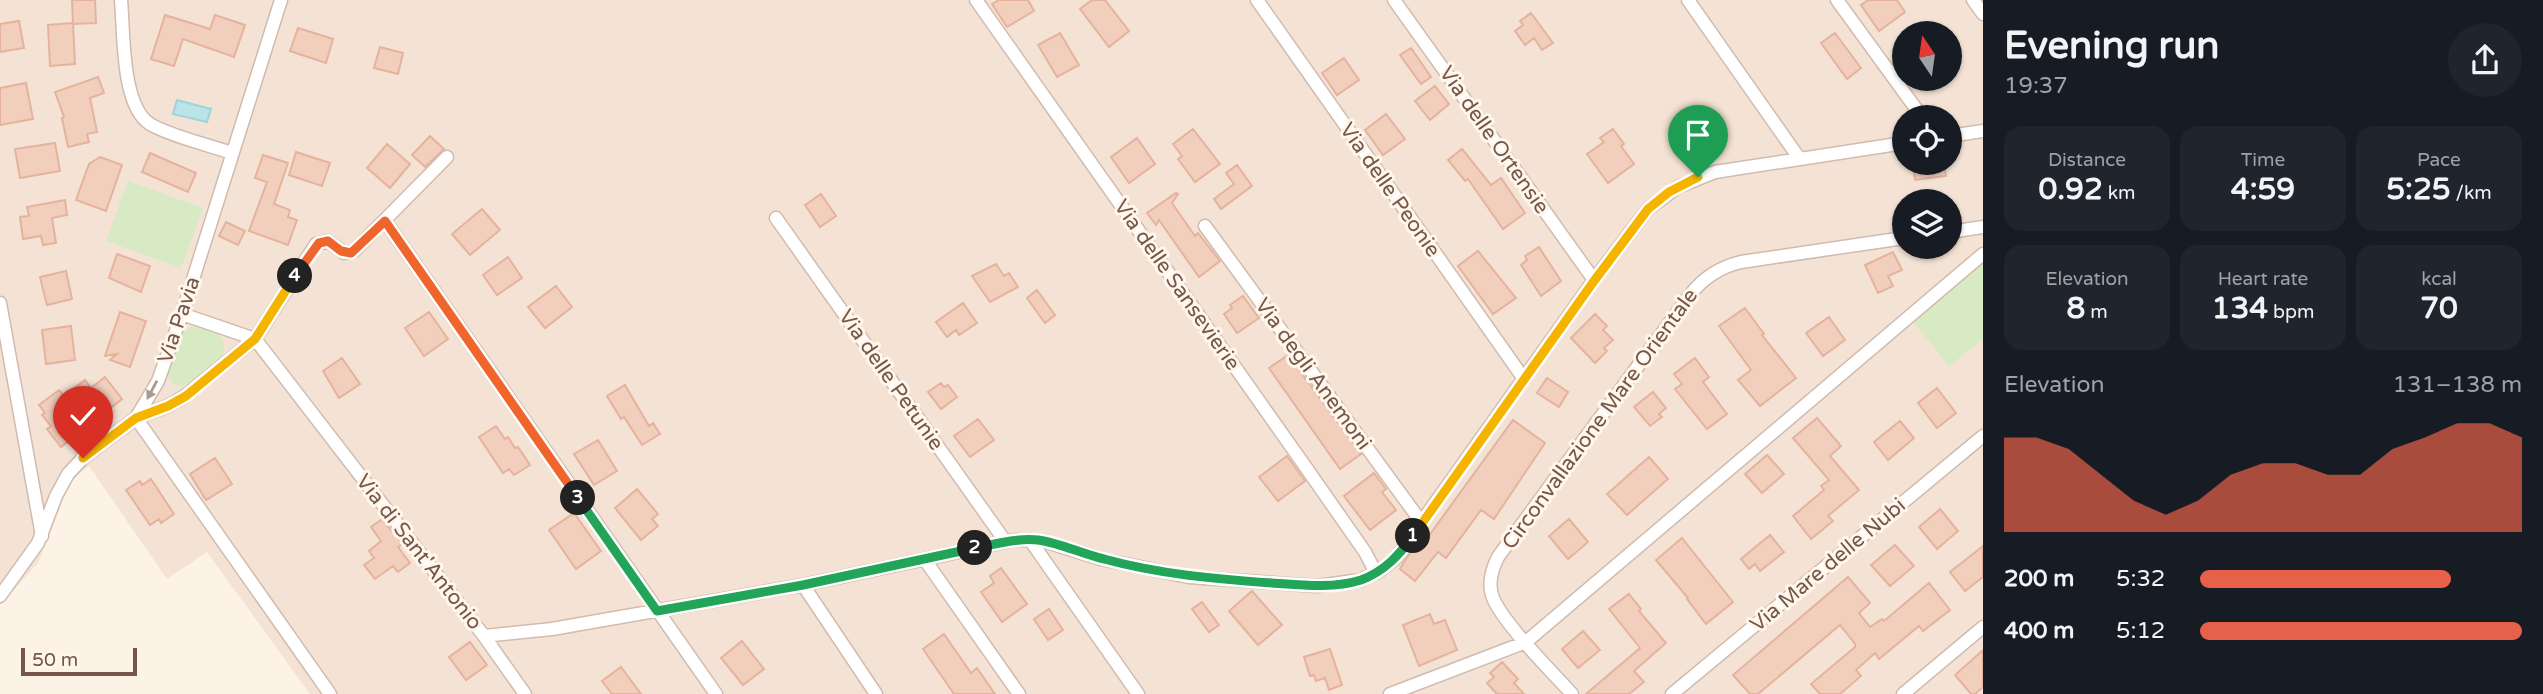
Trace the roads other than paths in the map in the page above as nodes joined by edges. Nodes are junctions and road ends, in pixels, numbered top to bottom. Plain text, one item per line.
1 (121, 0) edge
2 (281, 0) edge
3 (976, 0) edge
4 (1257, 0) edge
5 (1394, 0) edge
6 (1688, 0) edge
7 (1837, 0) edge
8 (1973, 0) edge
9 (1983, 14) edge
10 (1913, 105) edge
11 (1983, 131) edge
12 (1962, 134) edge
13 (1892, 144) edge
14 (232, 153) junction
15 (447, 157) dead end
16 (1799, 158) junction
17 (776, 218) dead end
18 (385, 221) junction
19 (1205, 226) dead end
20 (1983, 227) edge
21 (1962, 230) edge
22 (1892, 240) edge
23 (1983, 254) edge
24 (1594, 281) junction
25 (0, 303) edge
26 (182, 314) junction
27 (255, 339) junction
28 (1524, 379) junction
29 (136, 418) junction
30 (1983, 436) edge
31 (1422, 523) junction
32 (42, 536) junction
33 (1030, 540) junction
34 (1005, 541) junction
35 (925, 560) junction
36 (1376, 573) junction
37 (803, 585) junction
38 (0, 596) edge
39 (657, 611) junction
40 (1983, 626) edge
41 (484, 636) junction
42 (1526, 642) junction
43 (330, 694) edge
44 (525, 694) edge
45 (716, 694) edge
46 (876, 694) edge
47 (1019, 694) edge
48 (1138, 694) edge
49 (1390, 694) edge
50 (1572, 694) edge
51 (1672, 694) edge
52 (1903, 694) edge

1 - 14 street
2 - 14 street, Via Pavia
3 - 36 street, Via delle Sansevierie
4 - 28 street, Via delle Peonie
5 - 24 street, Via delle Ortensie
6 - 16 street
7 - 10 street
8 - 9 street
11 - 12 street
13 - 16 street, Via di Sant'Antonio
14 - 26 street, Via Pavia
15 - 18 street
16 - 24 street, Via di Sant'Antonio
17 - 34 street, Via delle Petunie
18 - 27 street
18 - 39 street
19 - 31 street, Via degli Anemoni
20 - 21 street
22 - 42 street, Circonvallazione Mare Orientale
23 - 42 street
24 - 28 street, Via di Sant'Antonio
25 - 32 street
26 - 27 street
26 -> 29 street, Via Pavia
27 - 29 street
27 - 41 street, Via di Sant'Antonio
28 - 31 street, Via di Sant'Antonio
29 - 32 street, Via Pavia
29 - 43 street
30 - 51 street, Via Mare delle Nubi
31 - 36 street, Via di Sant'Antonio
32 - 38 street, Via Pavia
33 - 34 street, Via di Sant'Antonio
33 - 36 street, Via di Sant'Antonio
33 - 48 street
34 - 35 street, Via di Sant'Antonio
35 - 37 street, Via di Sant'Antonio
35 - 47 street
37 - 39 street, Via di Sant'Antonio
37 - 46 street
39 - 41 street, Via di Sant'Antonio
39 - 45 street
40 - 52 street
41 - 44 street
42 - 49 street
42 - 50 street, Circonvallazione Mare Orientale

